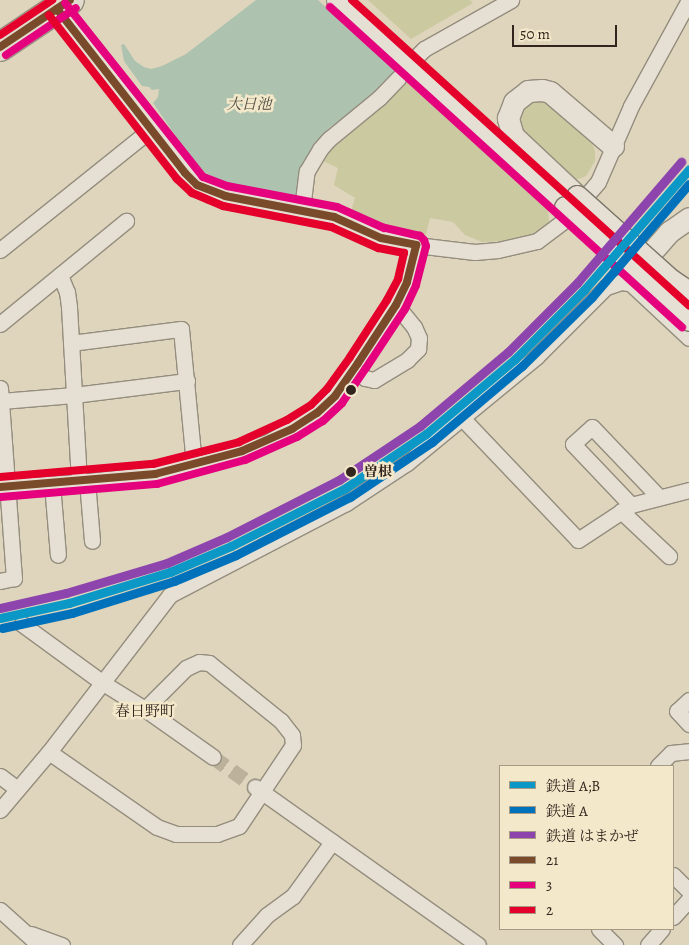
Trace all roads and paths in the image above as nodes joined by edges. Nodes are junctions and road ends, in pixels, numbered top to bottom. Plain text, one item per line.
1 (337, 0) edge
2 (511, 0) edge
3 (689, 0) edge
4 (64, 5) edge
5 (0, 47) edge
6 (418, 56) dead end
7 (398, 78) dead end
8 (151, 129) junction
9 (613, 146) junction
10 (571, 201) junction
11 (302, 209) junction
12 (689, 218) edge
13 (126, 221) dead end
14 (416, 245) junction
15 (0, 250) edge
16 (649, 255) junction
17 (60, 275) junction
18 (627, 280) junction
19 (689, 292) edge
20 (396, 305) junction
21 (689, 306) edge
22 (689, 320) edge
23 (0, 324) edge
24 (689, 338) edge
25 (71, 343) junction
26 (354, 369) junction
27 (187, 381) junction
28 (1, 394) edge
29 (74, 396) junction
30 (462, 418) junction
31 (194, 466) junction
32 (83, 482) junction
33 (52, 484) junction
34 (3, 486) edge
35 (689, 490) edge
36 (659, 497) junction
37 (626, 508) junction
38 (92, 541) dead end
39 (58, 555) dead end
40 (669, 556) dead end
41 (0, 581) edge
42 (22, 624) dead end
43 (102, 682) junction
44 (689, 700) edge
45 (145, 709) junction
46 (689, 724) edge
47 (689, 751) edge
48 (49, 752) junction
49 (213, 757) tunnel mouth
50 (659, 765) edge
51 (0, 776) edge
52 (16, 788) junction
53 (258, 789) junction
54 (0, 810) edge
55 (332, 842) junction
56 (674, 876) edge
57 (689, 891) edge
58 (689, 899) edge
59 (0, 910) edge
60 (674, 916) edge
61 (18, 928) junction
62 (600, 930) edge
63 (661, 930) edge
64 (39, 945) edge
65 (62, 945) edge
66 (240, 945) edge
67 (478, 945) edge
68 (615, 945) edge
69 (648, 945) edge

1 - 10 main road
2 - 6 street
3 - 9 street
4 - 5 highway
4 - 8 main road
7 - 11 street
8 - 11 main road
8 - 15 street
9 - 10 main road
9 - 14 street
10 - 19 main road, bridge
10 - 22 main road, bridge
11 - 14 main road
12 - 16 main road
13 - 17 street
14 - 20 main road
16 - 18 main road
16 - 21 street
17 - 23 street
17 - 25 street
18 - 24 street
18 - 30 street
20 - 26 main road
20 - 26 street
25 - 27 street
25 - 29 street
26 - 31 street
27 - 29 street
27 - 31 street
28 - 29 street
28 - 34 street
29 - 32 street
30 - 37 street
30 - 43 street
31 - 32 street
32 - 33 street
32 - 38 street
33 - 34 street
33 - 39 street
34 - 41 street
35 - 36 street
36 - 37 street
36 - 37 street
37 - 40 street
42 - 43 street
43 - 45 street
43 - 48 street
44 - 46 street
45 - 49 street
45 - 53 street
47 - 50 street
48 - 52 street
48 - 53 street
51 - 52 street
52 - 54 street
53 - 55 street
55 - 66 street
55 - 67 street
56 - 57 street
58 - 60 street
59 - 61 street
61 - 64 street
61 - 65 street
62 - 68 street
63 - 69 street

